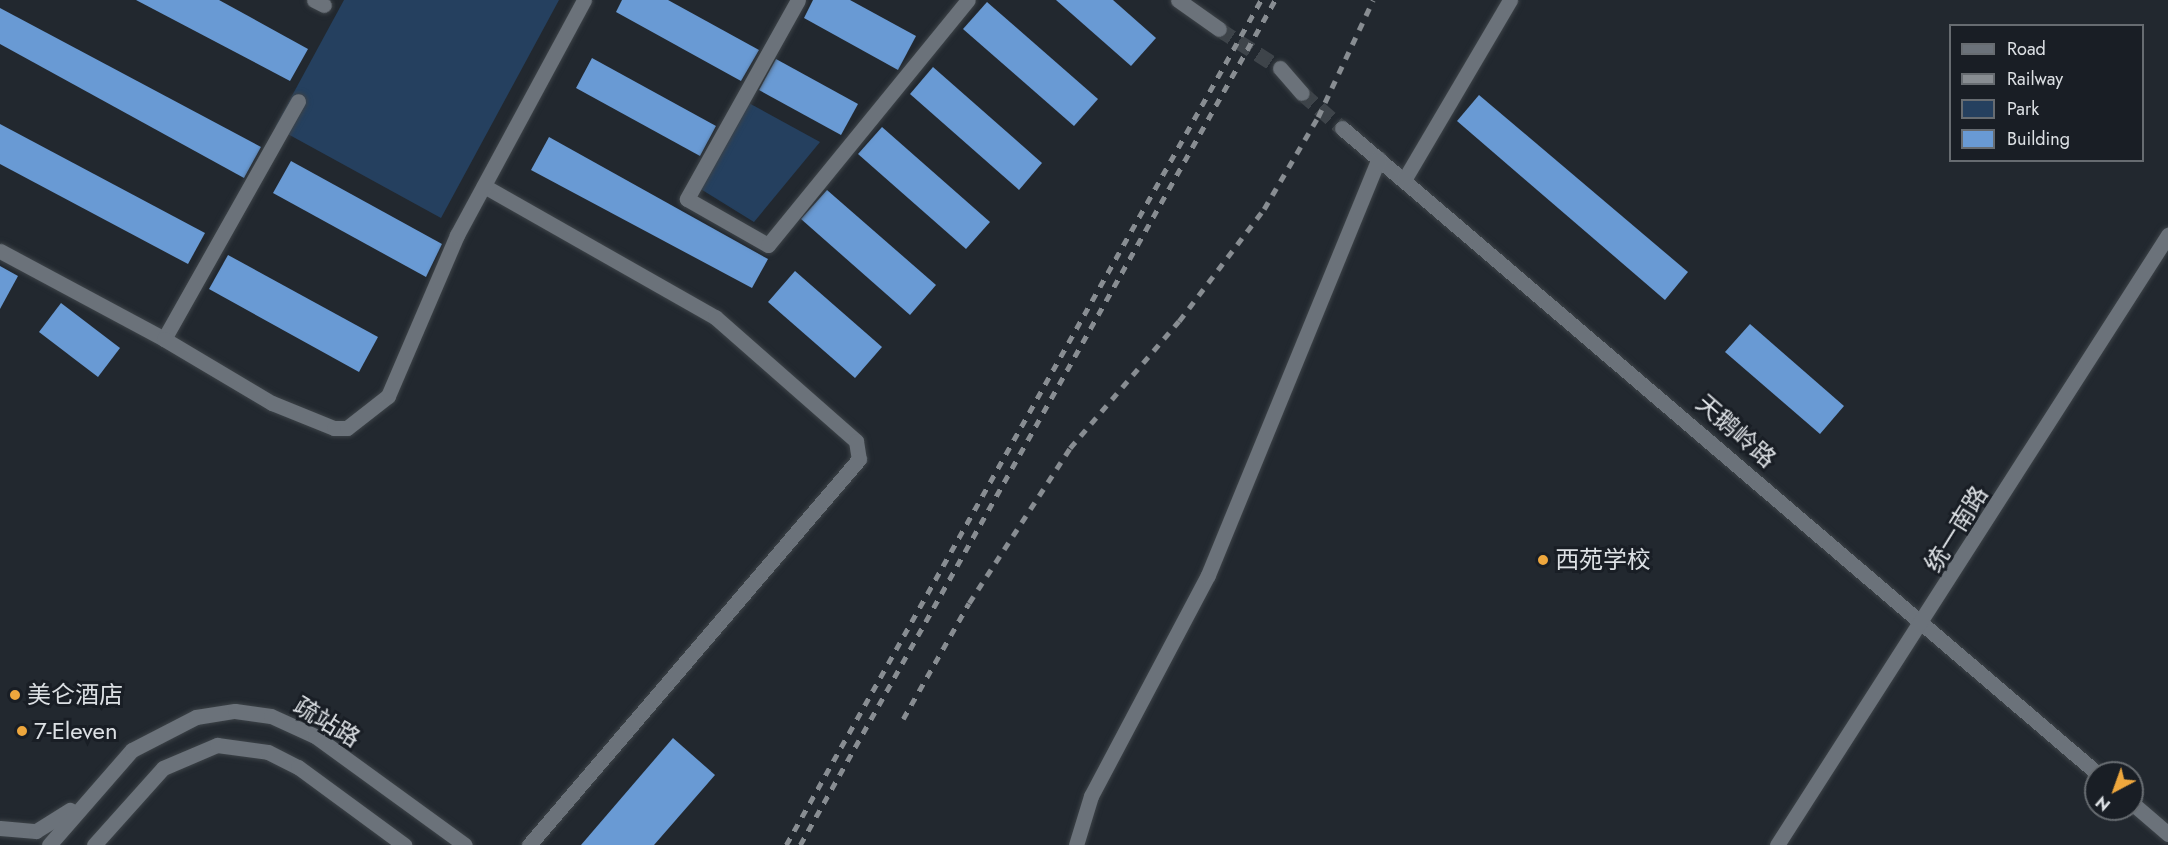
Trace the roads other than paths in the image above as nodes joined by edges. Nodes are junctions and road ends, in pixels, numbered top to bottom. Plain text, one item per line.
1 (584, 0) edge
2 (798, 0) edge
3 (968, 0) edge
4 (1178, 0) edge
5 (1510, 0) edge
6 (1219, 29) tunnel mouth
7 (1280, 68) tunnel mouth
8 (1302, 93) tunnel mouth
9 (298, 101) dead end
10 (1342, 128) tunnel mouth
11 (1379, 159) junction
12 (1404, 180) junction
13 (483, 186) junction
14 (2168, 235) edge
15 (0, 251) edge
16 (164, 339) junction
17 (1923, 622) junction
18 (2084, 762) edge
19 (86, 802) junction
20 (2144, 813) edge
21 (0, 828) edge
22 (2168, 834) edge
23 (49, 845) edge
24 (94, 845) edge
25 (404, 845) edge
26 (465, 845) edge
27 (529, 845) edge
28 (1076, 845) edge
29 (1778, 845) edge

1 - 13 street
2 - 3 street
4 - 6 street
5 - 12 street
7 - 8 street
9 - 16 street
10 - 11 street, 天鹅岭路
11 - 12 street, 天鹅岭路
11 - 28 street
12 - 17 street, 天鹅岭路
13 - 16 street
13 - 27 street
14 - 17 street, 统一南路
15 - 16 street
17 - 18 street, 天鹅岭路
17 - 29 street, 统一南路
19 - 21 street
19 - 23 street, 疏站路
19 - 26 street, 疏站路
20 - 22 street
24 - 25 street

